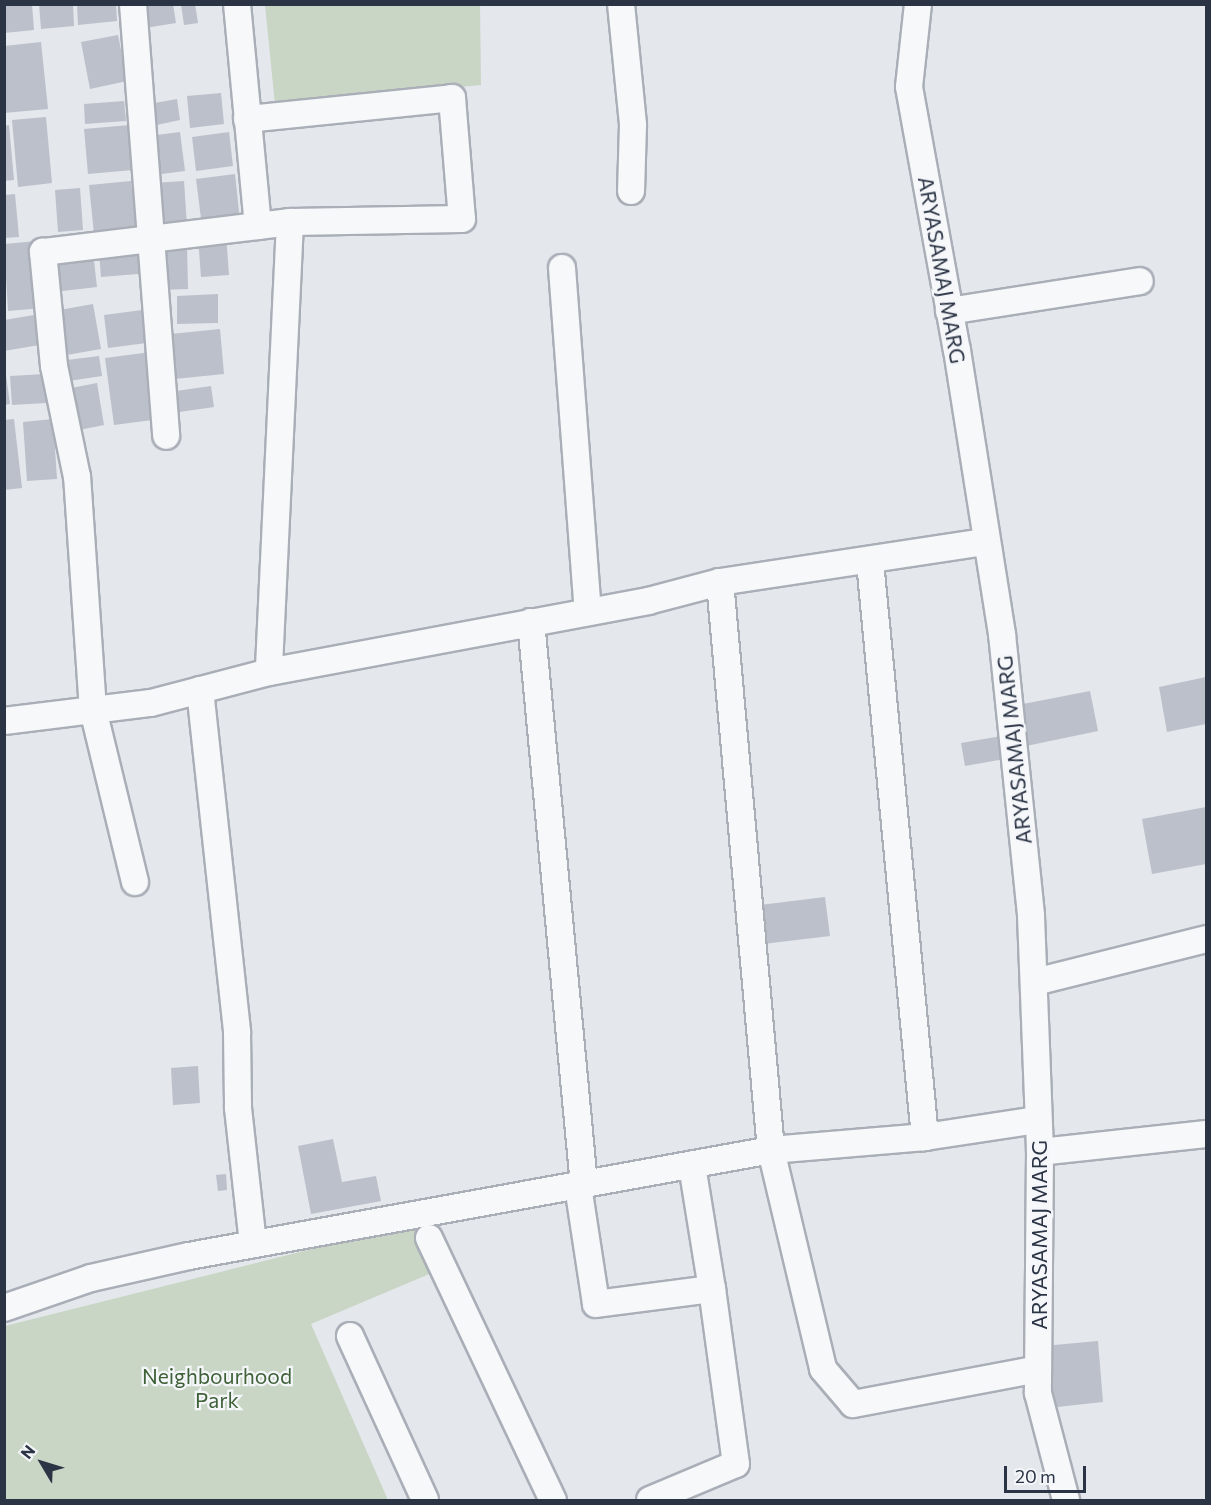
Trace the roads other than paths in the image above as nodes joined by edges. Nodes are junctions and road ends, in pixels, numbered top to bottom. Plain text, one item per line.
1 (133, 4) edge
2 (237, 4) edge
3 (621, 4) edge
4 (918, 4) edge
5 (247, 119) junction
6 (631, 191) dead end
7 (290, 222) junction
8 (258, 226) junction
9 (151, 239) junction
10 (562, 268) dead end
11 (1140, 281) dead end
12 (949, 310) junction
13 (166, 436) dead end
14 (986, 542) junction
15 (870, 562) junction
16 (720, 582) junction
17 (588, 612) junction
18 (531, 622) junction
19 (269, 672) junction
20 (201, 690) junction
21 (93, 711) junction
22 (4, 721) edge
23 (135, 882) dead end
24 (1206, 939) edge
25 (1035, 982) junction
26 (1038, 1120) junction
27 (1206, 1134) edge
28 (925, 1137) junction
29 (771, 1150) junction
30 (1040, 1152) junction
31 (692, 1165) junction
32 (581, 1186) junction
33 (429, 1238) dead end
34 (253, 1244) junction
35 (712, 1288) junction
36 (4, 1308) edge
37 (350, 1336) dead end
38 (1038, 1369) junction
39 (425, 1500) edge
40 (553, 1500) edge
41 (650, 1500) edge
42 (1066, 1500) edge

1 - 9 street
2 - 5 street
3 - 6 street
4 - 12 street, ARYASAMAJ MARG
5 - 7 street
5 - 8 street
7 - 8 street
7 - 19 street
8 - 9 street
9 - 13 street
9 - 21 street
10 - 17 street
11 - 12 street
12 - 14 street, ARYASAMAJ MARG
14 - 15 street
14 - 25 street, ARYASAMAJ MARG
15 - 16 street
15 - 28 street
16 - 17 street
16 - 29 street
17 - 18 street
18 - 19 street
18 - 32 street
19 - 20 street
20 - 21 street
20 - 34 street
21 - 22 street
21 - 23 street
24 - 25 street
25 - 26 street, ARYASAMAJ MARG
26 - 28 street
26 - 30 street, ARYASAMAJ MARG
27 - 30 street
28 - 29 street
29 - 31 street
29 - 38 street
30 - 38 street, ARYASAMAJ MARG
31 - 32 street
31 - 35 street
32 - 34 street
32 - 35 street
33 - 40 street
34 - 36 street
35 - 41 street
37 - 39 street
38 - 42 street, ARYASAMAJ MARG

